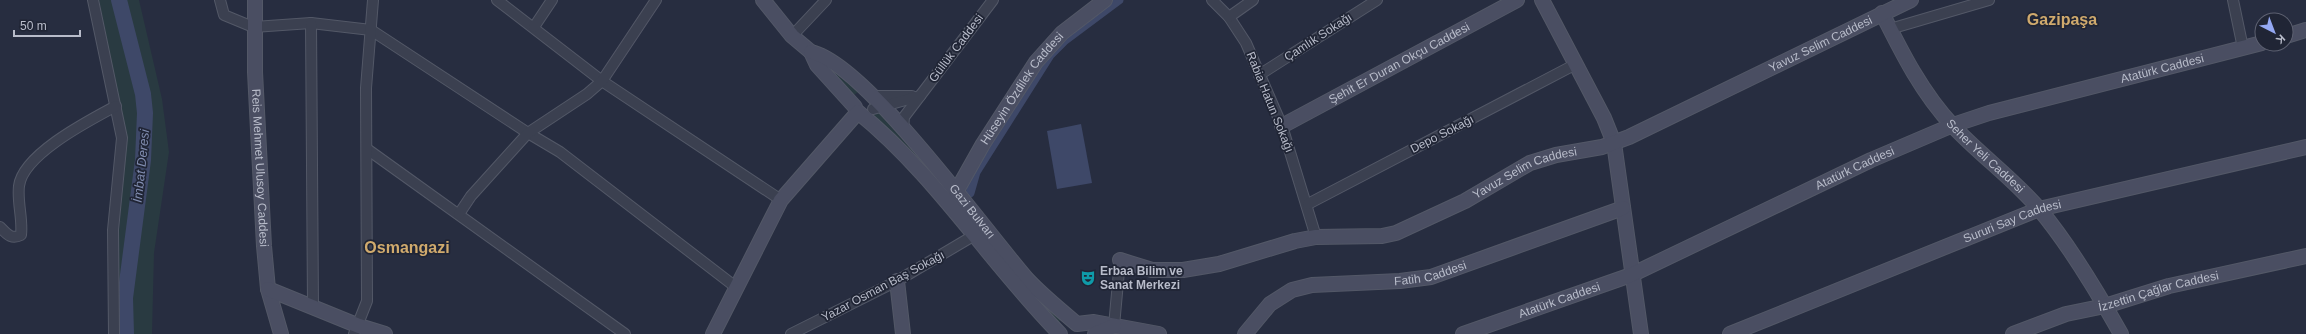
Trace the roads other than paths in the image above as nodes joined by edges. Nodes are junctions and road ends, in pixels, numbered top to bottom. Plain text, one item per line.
1 (93, 0) edge
2 (220, 0) edge
3 (255, 0) edge
4 (373, 0) edge
5 (497, 0) edge
6 (552, 0) edge
7 (656, 0) edge
8 (764, 0) edge
9 (826, 0) edge
10 (992, 0) edge
11 (1105, 0) edge
12 (1212, 0) edge
13 (1253, 0) edge
14 (1377, 0) edge
15 (1517, 0) edge
16 (1542, 0) edge
17 (1911, 0) edge
18 (1989, 0) edge
19 (2233, 0) edge
20 (1363, 4) edge
21 (1882, 13) junction
22 (1229, 17) junction
23 (311, 23) junction
24 (253, 27) junction
25 (534, 27) junction
26 (371, 30) junction
27 (1890, 30) junction
28 (2306, 30) edge
29 (2294, 34) edge
30 (792, 36) junction
31 (2254, 45) edge
32 (2243, 48) junction
33 (811, 52) junction
34 (1576, 64) junction
35 (1259, 75) junction
36 (602, 81) junction
37 (920, 96) junction
38 (876, 104) junction
39 (116, 106) junction
40 (857, 109) junction
41 (1282, 126) junction
42 (1953, 126) junction
43 (903, 130) junction
44 (528, 133) junction
45 (1614, 143) junction
46 (2306, 147) edge
47 (367, 149) junction
48 (956, 192) junction
49 (781, 200) junction
50 (1308, 204) junction
51 (1623, 208) junction
52 (2039, 209) junction
53 (459, 214) junction
54 (0, 227) edge
55 (973, 236) junction
56 (1316, 236) junction
57 (2306, 256) edge
58 (1120, 260) joint
59 (1631, 275) junction
60 (897, 281) junction
61 (737, 288) junction
62 (268, 289) junction
63 (2105, 306) junction
64 (313, 307) junction
65 (356, 330) edge
66 (1082, 330) edge
67 (1111, 330) edge
68 (114, 334) edge
69 (282, 334) edge
70 (384, 334) edge
71 (625, 334) edge
72 (714, 334) edge
73 (791, 334) edge
74 (903, 334) edge
75 (1061, 334) edge
76 (1095, 334) edge
77 (1159, 334) edge
78 (1245, 334) edge
79 (1463, 334) edge
80 (1641, 334) edge
81 (1730, 334) edge
82 (2013, 334) edge
83 (2121, 334) edge

1 - 39 street
2 - 24 street
3 - 24 street, Reis Mehmet Ulusoy Caddesi
4 - 26 street
5 - 25 street
6 - 25 street
7 - 36 street
8 - 30 street
9 - 30 street
10 - 37 street, Güllük Caddesi
11 - 48 street, Hüseyin Özdilek Caddesi
12 - 22 street, Rabia Hatun Sokağı
13 - 22 street
14 - 20 street, Çamlık Sokağı
15 - 41 street, Şehit Er Duran Okçu Caddesi
16 - 34 street
17 - 21 street, Yavuz Selim Caddesi
18 - 27 street
19 - 32 street
20 - 35 street, Çamlık Sokağı
21 - 27 street, Seher Yeli Caddesi
21 - 45 street, Yavuz Selim Caddesi
22 - 35 street, Rabia Hatun Sokağı
23 - 24 street
23 - 26 street
23 - 64 street
24 - 62 street, Reis Mehmet Ulusoy Caddesi
25 - 36 street
26 - 44 street
26 - 47 street
27 - 42 street, Seher Yeli Caddesi
28 - 29 street
30 - 33 street
31 - 32 street, Atatürk Caddesi
32 - 42 street, Atatürk Caddesi
33 - 38 street, Gazi Bulvarı
33 - 40 street, Gazi Bulvarı
34 - 45 street
34 - 50 street, Depo Sokağı
35 - 41 street, Rabia Hatun Sokağı
36 - 44 street
36 - 49 street
37 - 38 street
37 - 38 street
37 - 43 street, Güllük Caddesi
38 - 40 street
38 - 43 street, Gazi Bulvarı
39 - 54 street
39 - 68 street
40 - 49 street
40 - 55 street, Gazi Bulvarı
41 - 50 street, Rabia Hatun Sokağı
42 - 52 street, Seher Yeli Caddesi
42 - 59 street, Atatürk Caddesi
43 - 48 street, Gazi Bulvarı
44 - 53 street
44 - 61 street
45 - 51 street
45 - 56 street, Yavuz Selim Caddesi
46 - 52 street, Sururi Say Caddesi
47 - 53 street
47 - 65 street
48 - 66 street, Gazi Bulvarı
49 - 61 street
50 - 56 street, Rabia Hatun Sokağı
51 - 59 street
51 - 78 street, Fatih Caddesi
52 - 63 street, Seher Yeli Caddesi
52 - 81 street, Sururi Say Caddesi
53 - 71 street
55 - 60 street, Yazar Osman Baş Sokağı
55 - 75 street, Gazi Bulvarı
56 - 58 street, Yavuz Selim Caddesi
57 - 63 street, İzzettin Çağlar Caddesi
58 - 67 street
59 - 79 street, Atatürk Caddesi
59 - 80 street
60 - 73 street, Yazar Osman Baş Sokağı
60 - 74 street
61 - 72 street
62 - 64 street
62 - 69 street, Reis Mehmet Ulusoy Caddesi
63 - 82 street, İzzettin Çağlar Caddesi
63 - 83 street, Seher Yeli Caddesi
64 - 65 street
65 - 70 street
66 - 67 street
66 - 75 street, Gazi Bulvarı
67 - 76 street
67 - 77 street

